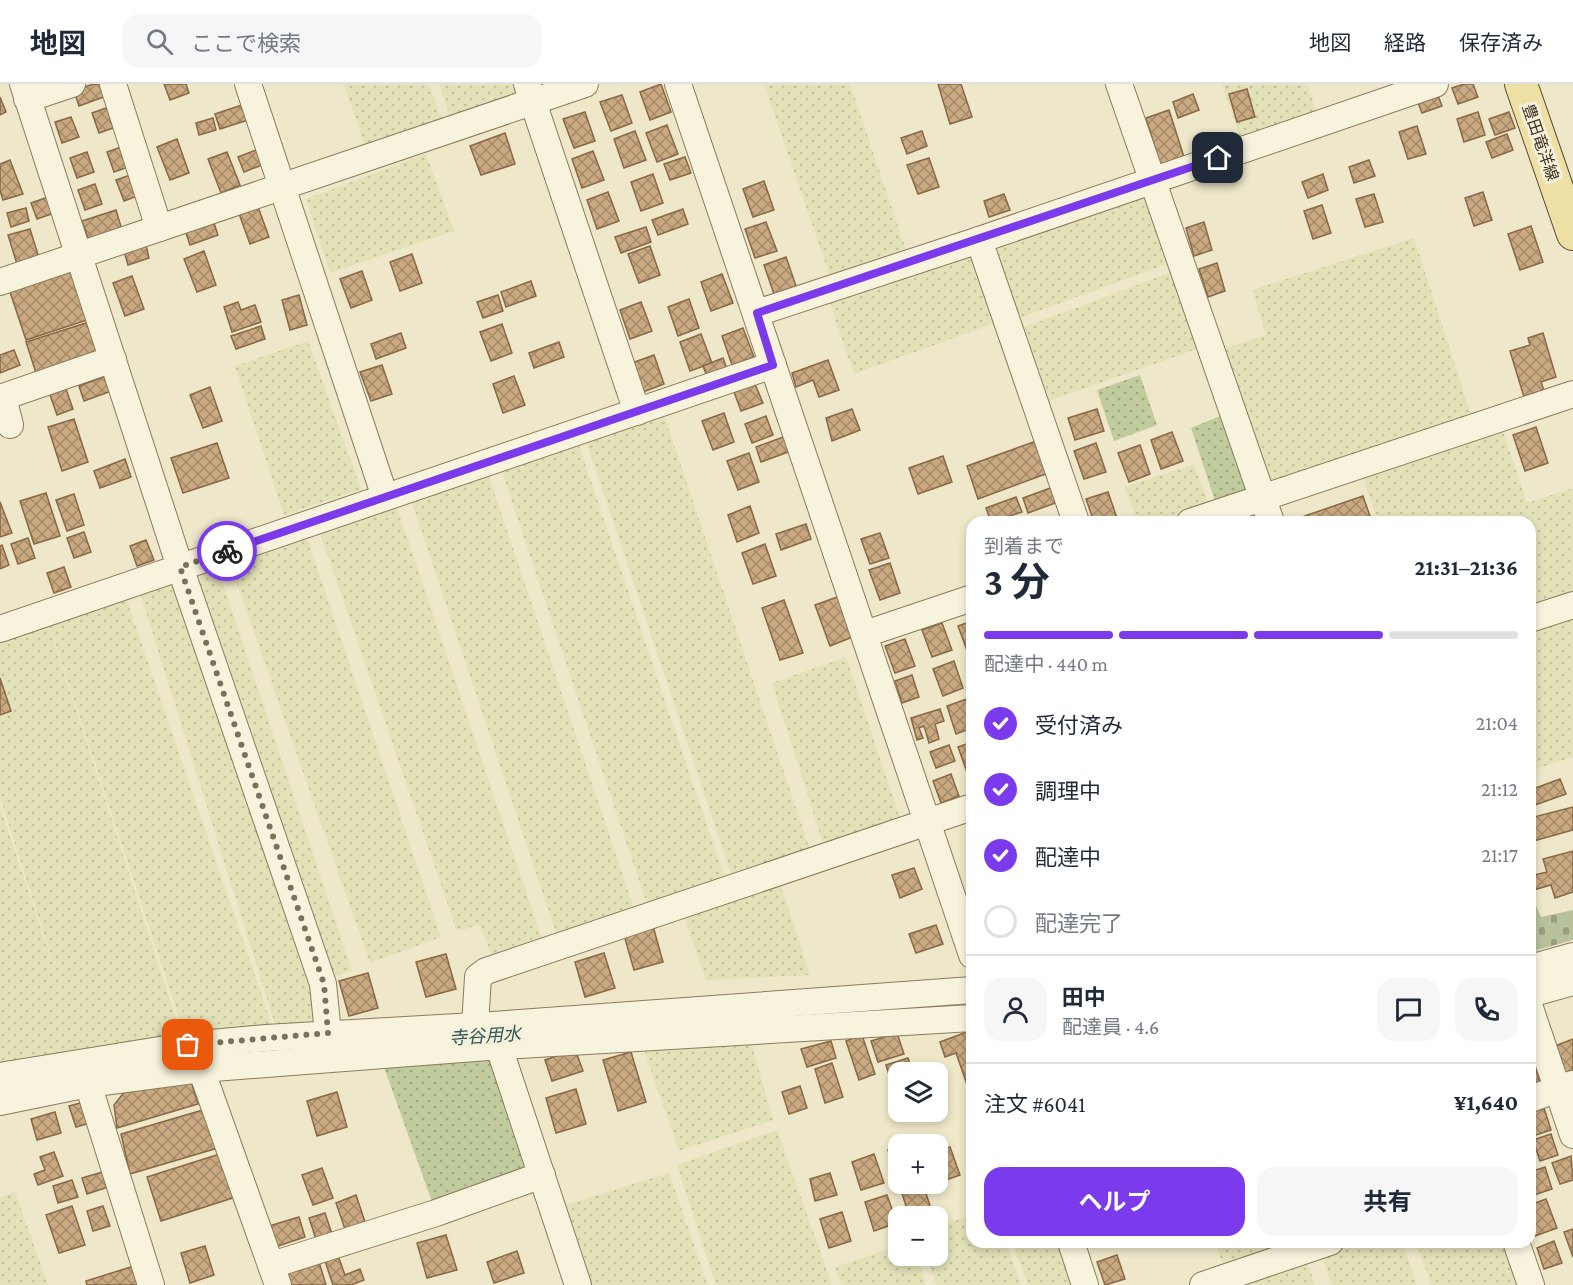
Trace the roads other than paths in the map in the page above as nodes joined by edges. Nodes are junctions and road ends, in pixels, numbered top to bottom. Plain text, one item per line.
1 (72, 84) edge
2 (113, 84) edge
3 (248, 84) edge
4 (585, 84) edge
5 (678, 84) edge
6 (1119, 84) edge
7 (1435, 84) edge
8 (1521, 84) edge
9 (25, 91) edge
10 (530, 93) edge
11 (1153, 180) junction
12 (282, 186) junction
13 (159, 228) junction
14 (1573, 234) edge
15 (979, 240) junction
16 (78, 255) junction
17 (2, 276) edge
18 (757, 313) junction
19 (113, 359) junction
20 (773, 365) junction
21 (1573, 394) edge
22 (637, 412) junction
23 (10, 425) dead end
24 (385, 497) junction
25 (1262, 497) junction
26 (1074, 516) edge
27 (1207, 516) edge
28 (1269, 516) edge
29 (180, 567) junction
30 (966, 600) edge
31 (1573, 605) edge
32 (1536, 617) edge
33 (0, 629) edge
34 (865, 634) junction
35 (966, 809) edge
36 (928, 822) junction
37 (966, 937) edge
38 (1573, 956) edge
39 (1536, 966) edge
40 (1573, 982) edge
41 (966, 991) edge
42 (1536, 992) edge
43 (966, 1018) edge
44 (1536, 1021) edge
45 (328, 1033) junction
46 (491, 1034) junction
47 (199, 1058) junction
48 (0, 1076) edge
49 (88, 1084) junction
50 (1566, 1086) edge
51 (1536, 1097) edge
52 (0, 1102) edge
53 (1573, 1135) edge
54 (542, 1175) junction
55 (1073, 1248) edge
56 (1312, 1248) edge
57 (1518, 1248) edge
58 (275, 1275) edge
59 (151, 1285) edge
60 (578, 1285) edge
61 (1086, 1285) edge
62 (1203, 1285) edge
63 (1531, 1285) edge

1 - 9 street
2 - 13 street
3 - 12 street
4 - 10 street
5 - 18 street
6 - 11 street
7 - 11 street
8 - 14 main road, 豊田竜洋線
9 - 16 street
10 - 12 street
10 - 22 street
11 - 15 street
11 - 25 street
12 - 13 street
12 - 24 street
13 - 16 street
15 - 18 street
15 - 26 street
16 - 17 street
16 - 19 street
18 - 20 street
19 - 23 street
19 - 29 street
20 - 22 street
20 - 34 street
21 - 25 street
22 - 24 street
24 - 29 street
25 - 27 street
25 - 28 street
29 - 33 street
29 - 45 street
30 - 34 street
31 - 32 street
34 - 36 street
35 - 36 street
36 - 37 street
36 - 46 street
38 - 39 street
40 - 42 street
41 - 46 street
43 - 46 street
44 - 50 street
45 - 46 street
45 - 47 street
46 - 47 street
46 - 54 street
47 - 48 street
47 - 49 street
47 - 58 street
49 - 52 street
49 - 59 street
50 - 51 street
50 - 53 street
54 - 58 street
54 - 60 street
55 - 61 street
56 - 62 street
57 - 63 street

